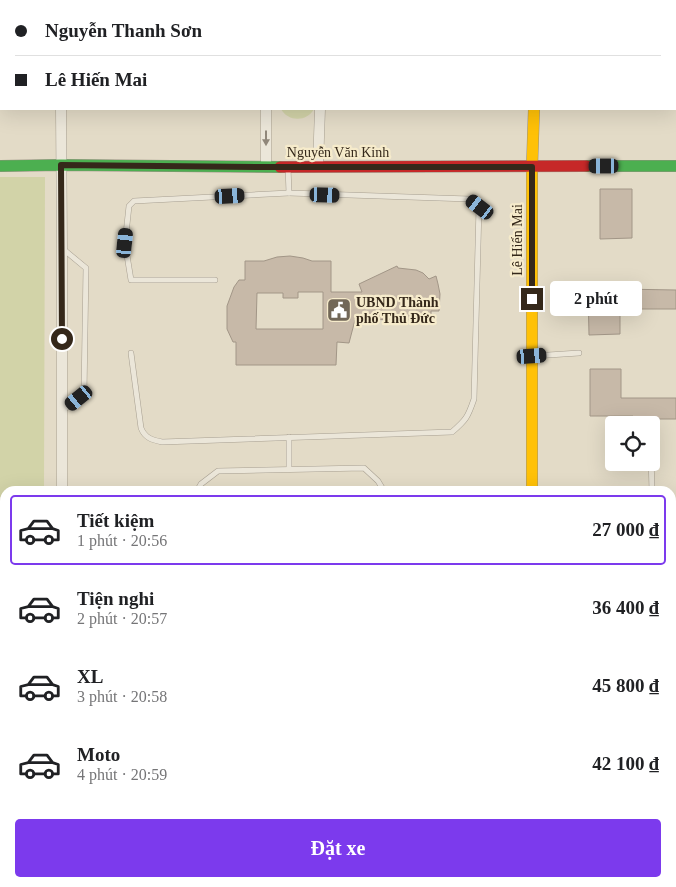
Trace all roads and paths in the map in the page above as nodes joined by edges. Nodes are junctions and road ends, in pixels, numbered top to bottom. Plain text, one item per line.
1 (61, 110) edge
2 (266, 110) edge
3 (320, 110) edge
4 (534, 110) edge
5 (61, 165) junction
6 (0, 166) edge
7 (318, 166) junction
8 (676, 166) edge
9 (266, 167) junction
10 (288, 167) junction
11 (532, 167) junction
12 (288, 193) junction
13 (62, 248) junction
14 (215, 280) dead end
15 (131, 353) dead end
16 (579, 353) dead end
17 (532, 356) junction
18 (62, 411) junction
19 (289, 437) junction
20 (289, 470) junction
21 (651, 471) edge
22 (62, 486) edge
23 (200, 486) edge
24 (381, 486) edge
25 (532, 486) edge
26 (652, 486) edge

1 - 5 street
2 -> 9 street
3 - 7 street
4 - 11 street, Lê Hiến Mai
5 - 6 street, Nguyễn Văn Kỉnh
5 - 9 street, Nguyễn Văn Kỉnh
5 - 13 street
7 - 10 street, Nguyễn Văn Kỉnh
7 - 11 street, Nguyễn Văn Kỉnh
8 - 11 street, Nguyễn Văn Kỉnh
9 - 10 street, Nguyễn Văn Kỉnh
10 - 12 lane
11 - 17 street, Lê Hiến Mai
12 - 14 lane
12 - 19 lane
13 - 18 street
13 - 18 lane
15 - 19 lane
16 - 17 lane
17 - 25 street, Lê Hiến Mai
18 - 22 street
19 - 20 lane
20 - 23 lane
20 - 24 lane
21 - 26 lane

